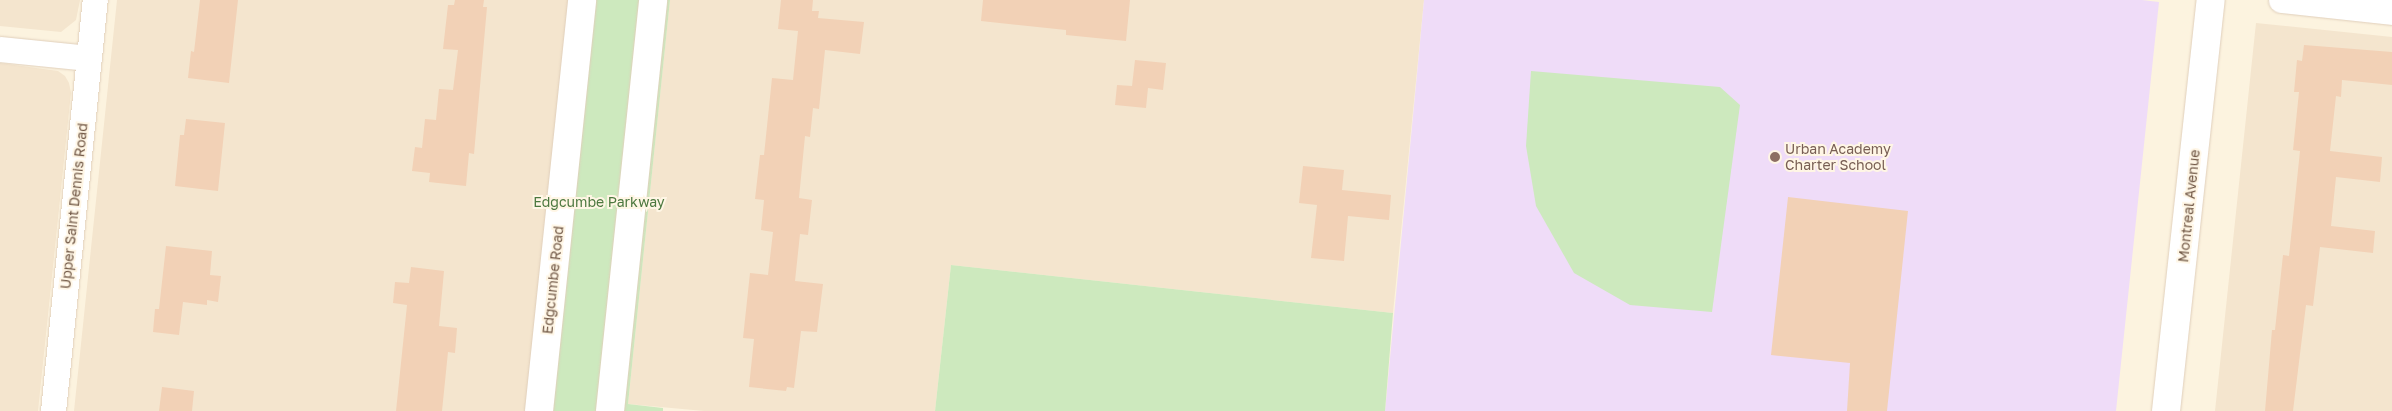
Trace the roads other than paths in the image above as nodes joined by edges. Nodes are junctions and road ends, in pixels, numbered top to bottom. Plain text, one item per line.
1 (95, 0) edge
2 (582, 0) edge
3 (654, 0) edge
4 (2211, 0) edge
5 (2281, 0) edge
6 (2392, 12) edge
7 (0, 49) edge
8 (89, 58) junction
9 (53, 411) edge
10 (539, 411) edge
11 (610, 411) edge
12 (2166, 411) edge

1 - 8 street, Upper Saint Dennis Road
2 - 10 street, Edgcumbe Road
3 - 11 street
4 - 12 street, Montreal Avenue
5 - 6 street
7 - 8 street
8 - 9 street, Upper Saint Dennis Road

